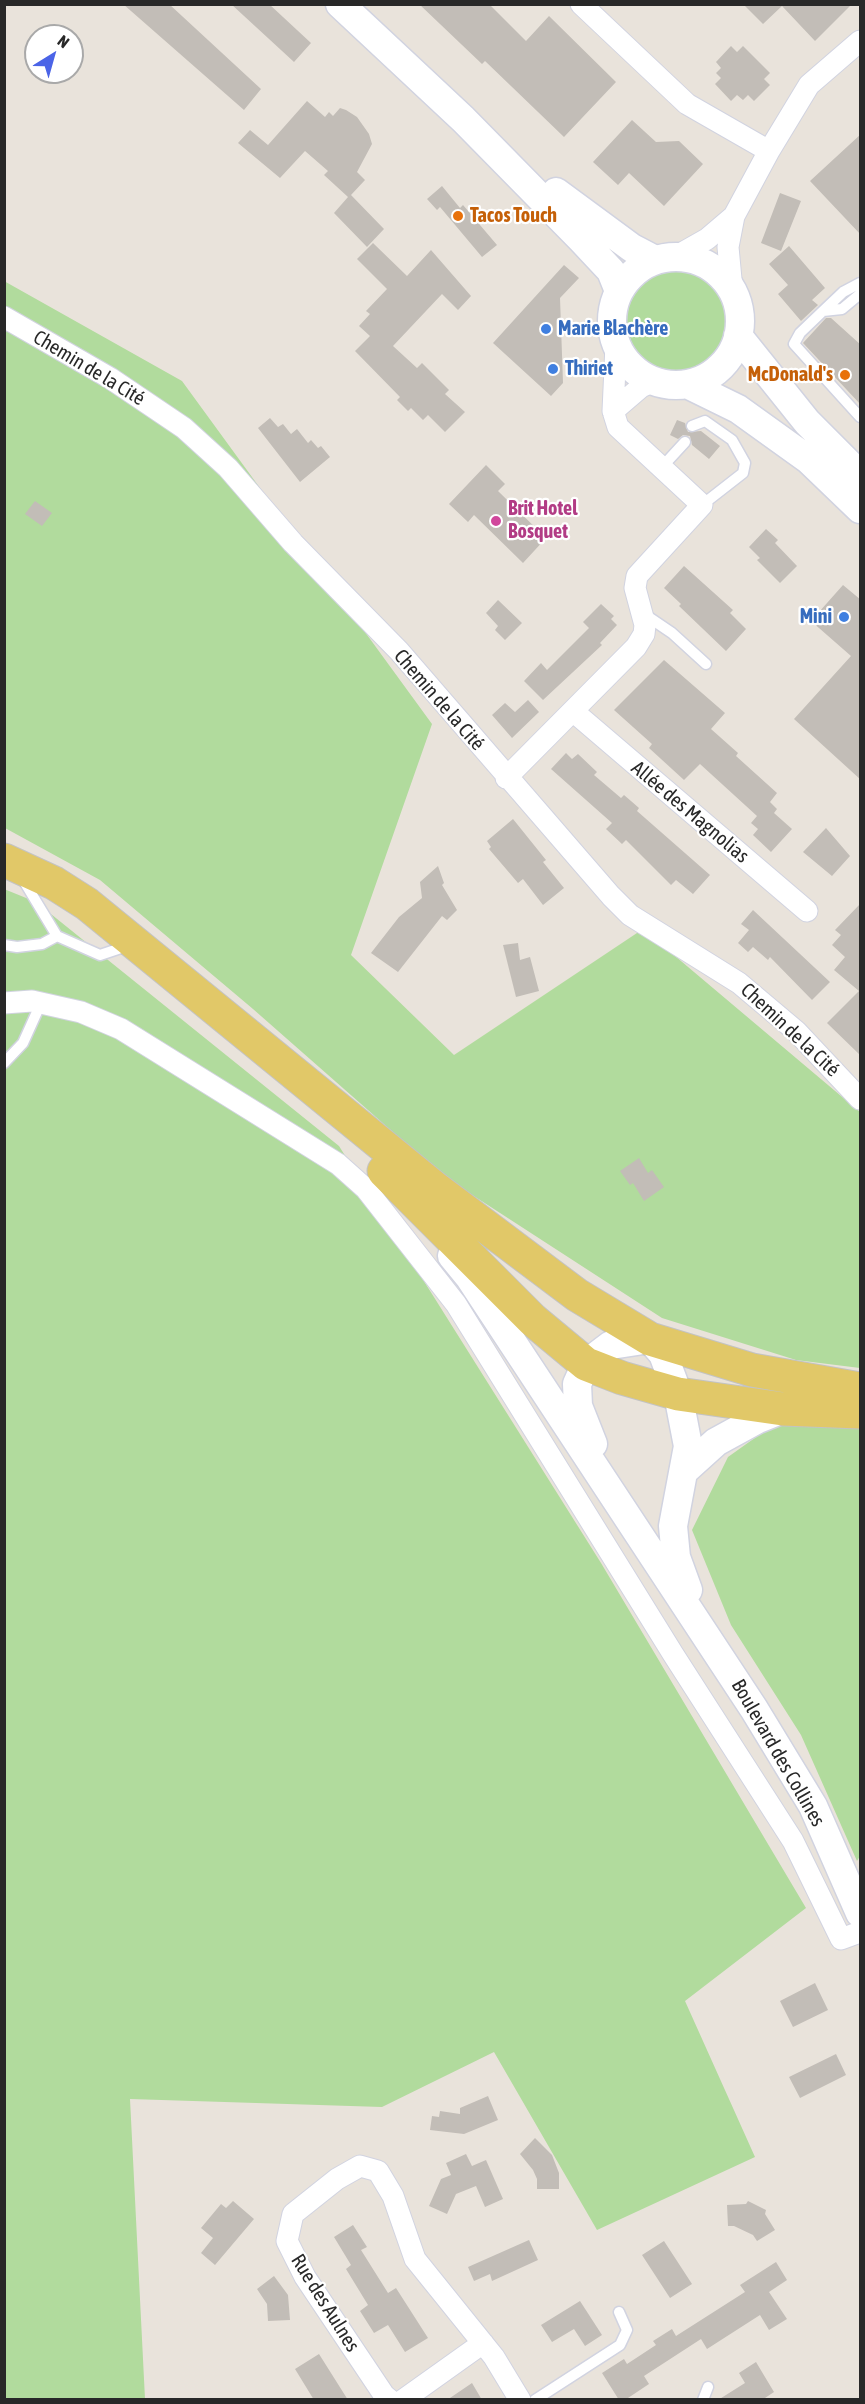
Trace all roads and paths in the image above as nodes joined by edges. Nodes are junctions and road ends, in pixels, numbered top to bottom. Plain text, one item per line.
1 (340, 4) edge
2 (581, 4) edge
3 (861, 41) edge
4 (463, 118) junction
5 (769, 151) junction
6 (735, 216) junction
7 (666, 258) junction
8 (861, 283) edge
9 (732, 290) junction
10 (619, 291) junction
11 (861, 294) edge
12 (823, 311) junction
13 (4, 317) edge
14 (738, 336) junction
15 (616, 345) junction
16 (654, 381) junction
17 (687, 384) junction
18 (613, 411) junction
19 (861, 417) edge
20 (692, 426) dead end
21 (685, 442) dead end
22 (662, 467) junction
23 (861, 475) edge
24 (702, 505) junction
25 (861, 509) edge
26 (644, 614) junction
27 (706, 664) dead end
28 (574, 712) junction
29 (506, 778) junction
30 (7, 858) edge
31 (807, 911) dead end
32 (57, 936) junction
33 (136, 943) junction
34 (4, 945) edge
35 (4, 1003) edge
36 (41, 1003) junction
37 (265, 1050) junction
38 (4, 1063) edge
39 (861, 1098) edge
40 (370, 1157) junction
41 (650, 1339) junction
42 (586, 1364) junction
43 (861, 1389) edge
44 (678, 1394) junction
45 (783, 1409) junction
46 (861, 1412) edge
47 (685, 1470) junction
48 (613, 1496) junction
49 (703, 1629) junction
50 (861, 1913) edge
51 (861, 1932) edge
52 (619, 2312) dead end
53 (483, 2343) junction
54 (708, 2387) dead end
55 (390, 2400) edge
56 (403, 2400) edge
57 (520, 2400) edge
58 (535, 2400) edge
59 (702, 2400) edge

1 - 4 street
2 - 5 street
3 - 5 street
4 - 7 street
4 - 10 street
5 - 6 street
6 - 7 street
6 - 9 street
7 - 9 street
7 - 10 street
8 - 12 lane
9 - 14 street
10 - 15 street
11 - 12 lane
12 - 19 lane
13 - 29 street, Chemin de la Cité
14 - 17 street
14 - 23 street
15 - 16 street
15 - 18 street
16 - 17 street
16 - 18 street
17 - 25 street
18 - 22 street
20 - 24 lane
21 - 22 lane
22 - 24 street
24 - 26 street
26 - 27 lane
26 - 28 street
28 - 29 street
28 - 31 street, Allée des Magnolias
29 - 39 street, Chemin de la Cité
30 - 32 lane
30 - 33 main road
32 - 33 lane
32 - 34 lane
33 - 37 main road
35 - 36 street
36 - 38 lane
36 - 51 street
37 - 40 main road
37 - 41 main road
40 - 42 main road
40 - 48 street
41 - 42 street
41 - 43 main road
41 - 44 street
42 - 44 main road
42 - 48 street
44 - 45 main road
44 - 47 street
45 - 46 main road
45 - 47 street
47 - 49 street
48 - 49 street
49 - 50 street, Boulevard des Collines
52 - 58 lane
53 - 55 street, Rue des Aulnes
53 - 56 street
53 - 57 street, Rue des Aulnes
54 - 59 lane

